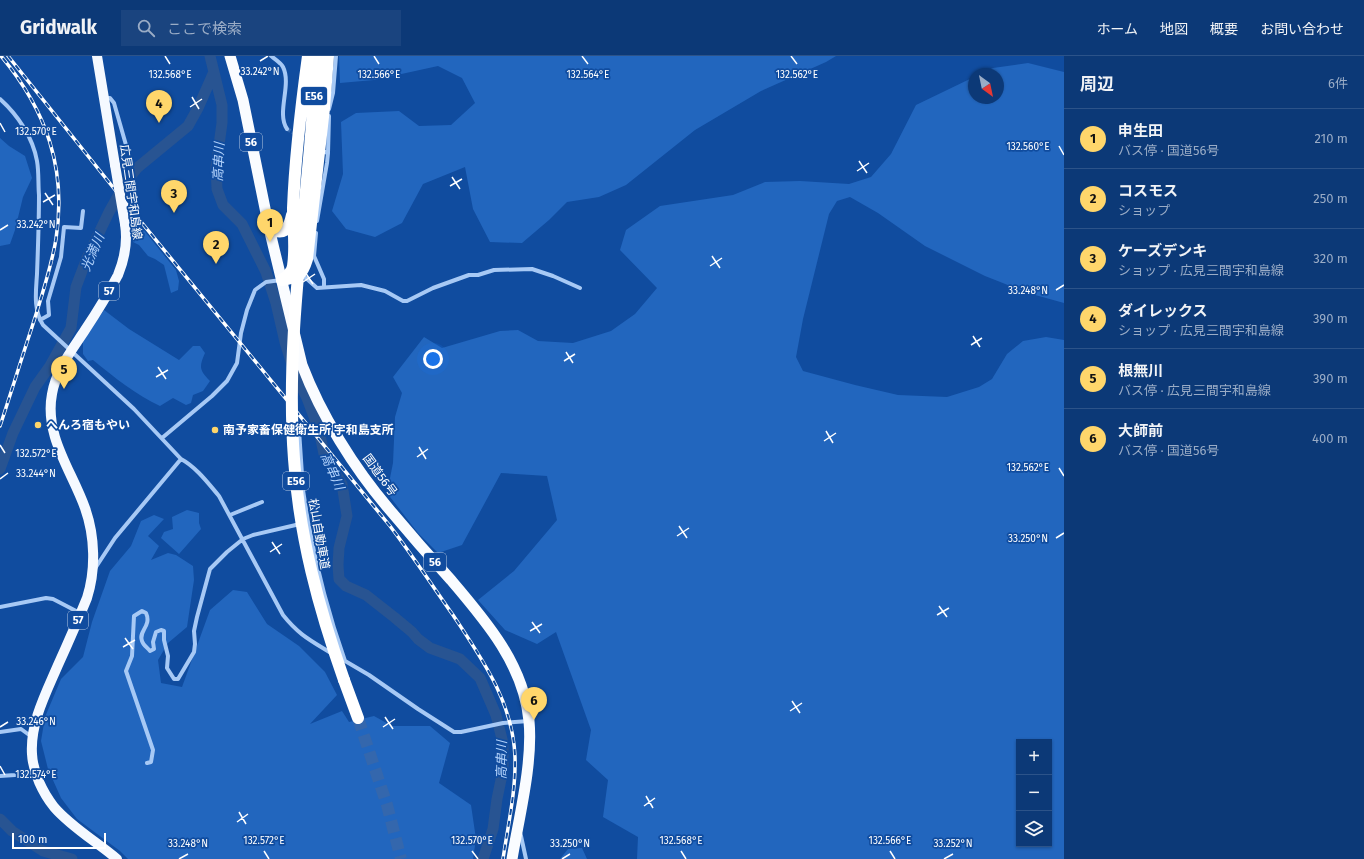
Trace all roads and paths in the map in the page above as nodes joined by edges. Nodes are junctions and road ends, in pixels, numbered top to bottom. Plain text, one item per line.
1 (97, 56) edge
2 (230, 56) edge
3 (272, 56) edge
4 (308, 56) edge
5 (317, 56) edge
6 (328, 56) edge
7 (336, 56) edge
8 (104, 98) junction
9 (0, 99) edge
10 (287, 129) dead end
11 (126, 145) dead end
12 (293, 209) junction
13 (83, 211) dead end
14 (269, 228) junction
15 (297, 273) junction
16 (278, 280) junction
17 (324, 287) junction
18 (580, 288) dead end
19 (40, 320) junction
20 (68, 348) junction
21 (299, 430) dead end
22 (162, 438) junction
23 (180, 459) junction
24 (262, 502) dead end
25 (230, 515) junction
26 (308, 522) junction
27 (243, 540) junction
28 (92, 572) junction
29 (0, 607) edge
30 (81, 613) junction
31 (346, 661) junction
32 (358, 718) tunnel mouth
33 (529, 720) junction
34 (0, 732) edge
35 (33, 737) junction
36 (147, 763) dead end
37 (36, 772) junction
38 (0, 776) edge
39 (517, 829) junction
40 (117, 859) edge
41 (512, 859) edge
42 (526, 859) edge

1 - 8 main road, 広見三間宇和島線 / 57
2 - 14 highway, 国道56号 / 56
3 - 10 street
4 - 12 highway
5 - 15 highway, E56, bridge
6 - 15 highway
7 - 17 street
8 - 11 street
8 - 20 main road, 広見三間宇和島線 / 57, bridge
9 - 19 street
12 - 14 highway
12 - 15 highway
13 - 19 street
14 - 16 highway, 国道56号 / 56
15 - 16 highway
15 - 17 street
15 - 32 highway, 松山自動車道 / E56, bridge
16 - 22 street
16 - 33 highway, 国道56号 / 56
17 - 18 street
19 - 20 street
20 - 22 street
20 - 28 main road, 広見三間宇和島線 / 57
21 - 26 street
22 - 23 street
23 - 25 street
23 - 28 street
24 - 25 street
25 - 27 street
26 - 27 street
26 - 31 street
27 - 31 street
27 - 36 street
28 - 30 main road, 広見三間宇和島線 / 57
29 - 30 street
30 - 35 main road, 広見三間宇和島線 / 57
31 - 33 street
33 - 39 highway, 国道56号 / 56
34 - 35 street
35 - 37 main road, 広見三間宇和島線 / 57
37 - 38 street
37 - 40 main road, 広見三間宇和島線 / 57
39 - 41 highway, 国道56号 / 56
39 - 42 street

